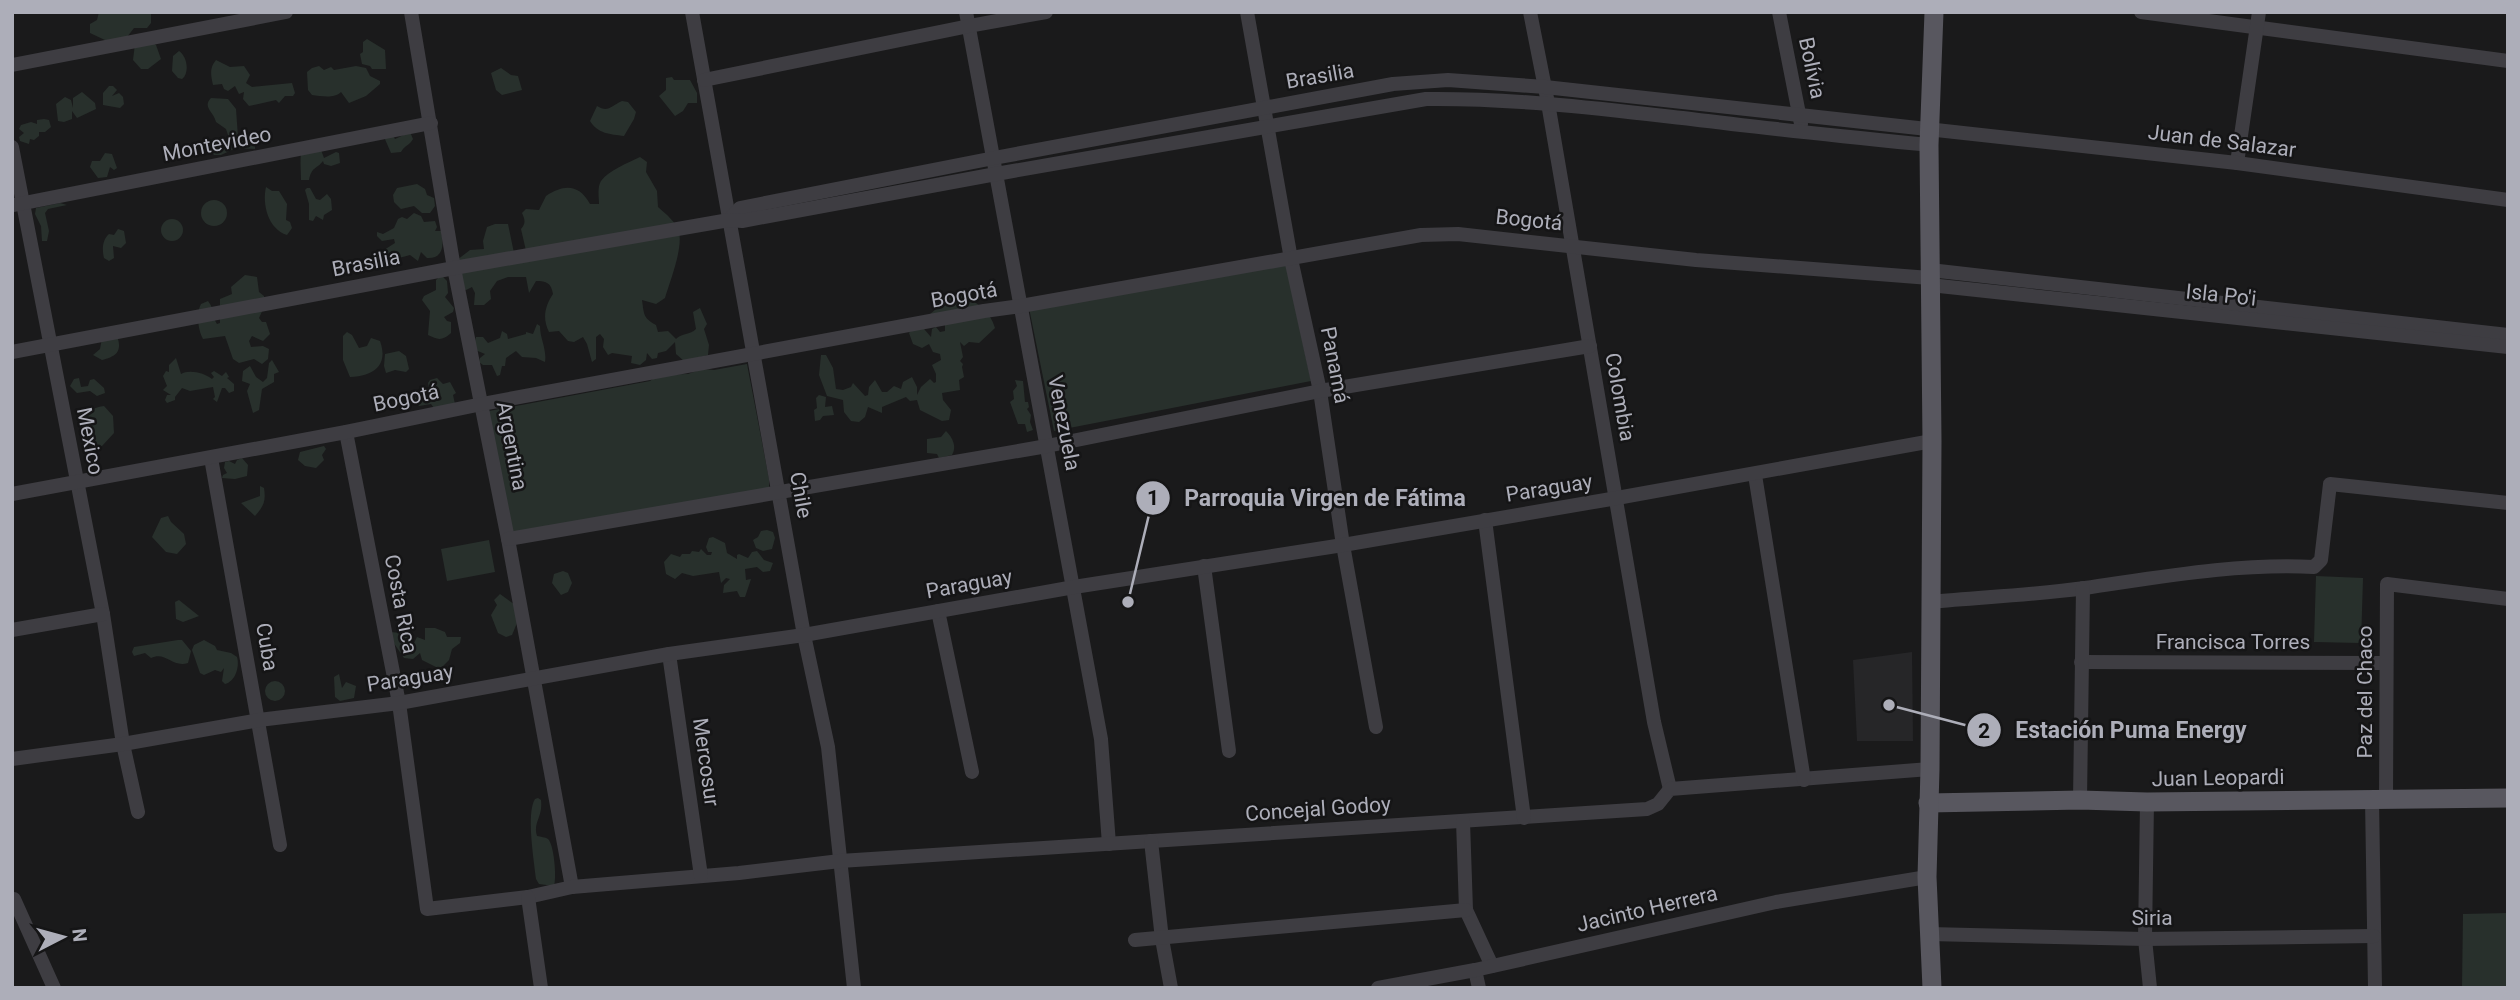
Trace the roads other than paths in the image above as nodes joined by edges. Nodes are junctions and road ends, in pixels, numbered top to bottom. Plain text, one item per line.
1 (286, 12) edge
2 (411, 12) edge
3 (692, 12) edge
4 (1046, 12) edge
5 (1247, 12) edge
6 (1530, 12) edge
7 (1779, 12) edge
8 (1934, 12) edge
9 (2141, 12) edge
10 (2259, 12) edge
11 (967, 19) edge
12 (2256, 28) junction
13 (2508, 61) edge
14 (12, 65) edge
15 (704, 80) junction
16 (1545, 87) junction
17 (1548, 103) junction
18 (1264, 107) junction
19 (1654, 107) junction
20 (1801, 117) junction
21 (430, 123) junction
22 (1268, 126) junction
23 (1802, 132) junction
24 (1123, 134) junction
25 (1930, 136) junction
26 (12, 147) edge
27 (1126, 151) junction
28 (994, 158) junction
29 (2237, 163) junction
30 (996, 174) junction
31 (859, 192) junction
32 (2508, 200) edge
33 (17, 204) edge
34 (729, 220) junction
35 (1572, 246) junction
36 (1291, 259) junction
37 (454, 268) junction
38 (1930, 278) junction
39 (1021, 306) junction
40 (2508, 335) edge
41 (51, 345) junction
42 (1590, 346) junction
43 (2508, 347) edge
44 (12, 352) edge
45 (753, 355) junction
46 (1320, 391) junction
47 (482, 404) junction
48 (346, 432) junction
49 (1932, 441) junction
50 (1047, 446) junction
51 (211, 458) junction
52 (1755, 475) junction
53 (76, 483) junction
54 (780, 493) junction
55 (12, 494) edge
56 (1617, 498) junction
57 (2508, 503) edge
58 (1485, 520) junction
59 (508, 539) junction
60 (1343, 545) junction
61 (1204, 566) junction
62 (1074, 587) junction
63 (2083, 588) junction
64 (2508, 599) edge
65 (1930, 602) junction
66 (938, 611) junction
67 (103, 614) junction
68 (12, 630) edge
69 (804, 635) junction
70 (669, 654) junction
71 (2081, 662) junction
72 (2385, 663) junction
73 (532, 678) junction
74 (399, 703) junction
75 (259, 720) junction
76 (1376, 727) dead end
77 (123, 744) junction
78 (1229, 751) dead end
79 (12, 759) edge
80 (1930, 769) junction
81 (972, 772) dead end
82 (1804, 780) junction
83 (1670, 789) junction
84 (2508, 798) edge
85 (2379, 799) junction
86 (2080, 800) junction
87 (2147, 802) junction
88 (1928, 803) junction
89 (138, 812) dead end
90 (1524, 818) junction
91 (1463, 821) junction
92 (1151, 841) junction
93 (1109, 844) junction
94 (280, 845) dead end
95 (841, 862) junction
96 (701, 876) junction
97 (1927, 877) junction
98 (572, 887) junction
99 (528, 897) junction
100 (13, 899) edge
101 (427, 909) joint
102 (1466, 910) junction
103 (1930, 934) junction
104 (2374, 936) junction
105 (1162, 939) junction
106 (2145, 939) junction
107 (1135, 940) dead end
108 (1493, 966) junction
109 (1475, 970) junction
110 (54, 988) edge
111 (541, 988) edge
112 (854, 988) edge
113 (1171, 988) edge
114 (1378, 988) edge
115 (1479, 988) edge
116 (1932, 988) edge
117 (2150, 988) edge
118 (2375, 988) edge

1 - 14 street
2 - 21 street, Argentina
3 - 15 street, Chile
4 - 11 street
5 - 18 street, Panamá
6 - 16 street, Colombia
7 - 20 street, Bolívia
8 - 25 main road
9 - 12 street
10 - 12 street
11 - 15 street
11 - 28 street, Venezuela
12 - 13 street
12 - 29 street
15 - 34 street, Chile
16 - 17 street, Colombia
16 - 18 street, Brasilia
16 - 19 street, Brasilia
17 - 19 street, Brasilia
17 - 22 street, Brasilia
17 - 35 street, Colombia
18 - 22 street, Panamá
18 - 24 street, Brasilia
19 - 20 street, Brasilia
19 - 23 street, Brasilia
20 - 23 street, Bolívia
20 - 25 street, Brasilia
21 - 33 street, Montevideo
21 - 37 street, Argentina
22 - 27 street, Brasilia
22 - 36 street, Panamá
23 - 25 street, Brasilia
24 - 27 street
24 - 28 street, Brasilia
25 - 29 street, Juan de Salazar
25 - 38 main road
26 - 33 street, Mexico
27 - 30 street, Brasilia
28 - 30 street, Venezuela
28 - 31 street, Brasilia
29 - 32 street, Juan de Salazar
30 - 31 street, Brasilia
30 - 39 street, Venezuela
31 - 34 street, Brasilia
33 - 41 street, Mexico
34 - 37 street, Brasilia
34 - 45 street, Chile
35 - 36 street, Bogotá
35 - 38 street, Bogotá
35 - 42 street, Colombia
36 - 39 street, Bogotá
36 - 46 street, Panamá
37 - 41 street, Brasilia
37 - 47 street, Argentina
38 - 40 street, Isla Po'i
38 - 43 street, Isla Po'i
38 - 49 main road
39 - 45 street, Bogotá
39 - 50 street, Venezuela
41 - 44 street, Brasilia
41 - 53 street, Mexico
42 - 46 street
42 - 56 street, Colombia
45 - 47 street, Bogotá
45 - 54 street, Chile
46 - 50 street
46 - 60 street, Panamá
47 - 48 street, Bogotá
47 - 59 street, Argentina
48 - 51 street, Bogotá
48 - 74 street, Costa Rica
49 - 52 street, Paraguay
49 - 65 main road
50 - 54 street
50 - 62 street, Venezuela
51 - 53 street, Bogotá
51 - 75 street, Cuba
52 - 56 street, Paraguay
52 - 82 street
53 - 55 street, Bogotá
53 - 67 street, Mexico
54 - 59 street
54 - 69 street, Chile
56 - 58 street, Paraguay
56 - 83 street, Colombia
57 - 63 street
58 - 60 street, Paraguay
58 - 90 street
59 - 73 street, Argentina
60 - 61 street, Paraguay
60 - 76 street, Panamá
61 - 62 street, Paraguay
61 - 78 street
62 - 66 street, Paraguay
62 - 93 street, Venezuela
63 - 65 street
63 - 71 street
64 - 72 street, Paz del Chaco
65 - 80 main road
66 - 69 street, Paraguay
66 - 81 street
67 - 68 street
67 - 77 street, Mexico
69 - 70 street, Paraguay
69 - 95 street, Chile
70 - 73 street, Paraguay
70 - 96 street, Mercosur
71 - 72 street, Francisca Torres
71 - 86 street
72 - 85 street, Paz del Chaco
73 - 74 street, Paraguay
73 - 98 street, Argentina
74 - 75 street, Paraguay
74 - 101 street, Costa Rica
75 - 77 street, Paraguay
75 - 94 street, Cuba
77 - 79 street, Paraguay
77 - 89 street, Mexico
80 - 82 street
80 - 88 main road
82 - 83 street
83 - 90 street, Concejal Godoy
84 - 85 main road, Juan Leopardi
85 - 87 main road, Juan Leopardi
85 - 104 street, Paz del Chaco
86 - 87 main road, Juan Leopardi
86 - 88 main road, Juan Leopardi
87 - 106 street
88 - 97 main road
90 - 91 street, Concejal Godoy
91 - 92 street, Concejal Godoy
91 - 102 street
92 - 93 street, Concejal Godoy
92 - 105 street
93 - 95 street, Concejal Godoy
95 - 96 street, Concejal Godoy
95 - 112 street, Chile
96 - 98 street, Concejal Godoy
97 - 103 main road
97 - 108 street, Jacinto Herrera
98 - 99 street, Concejal Godoy
99 - 101 street, Concejal Godoy
99 - 111 street
100 - 110 street
102 - 105 street
102 - 108 street
103 - 106 street, Siria
103 - 116 main road
104 - 106 street, Siria
104 - 118 street, Paz del Chaco
105 - 107 street
105 - 113 street
106 - 117 street
108 - 109 street, Jacinto Herrera
109 - 114 street, Jacinto Herrera
109 - 115 street

